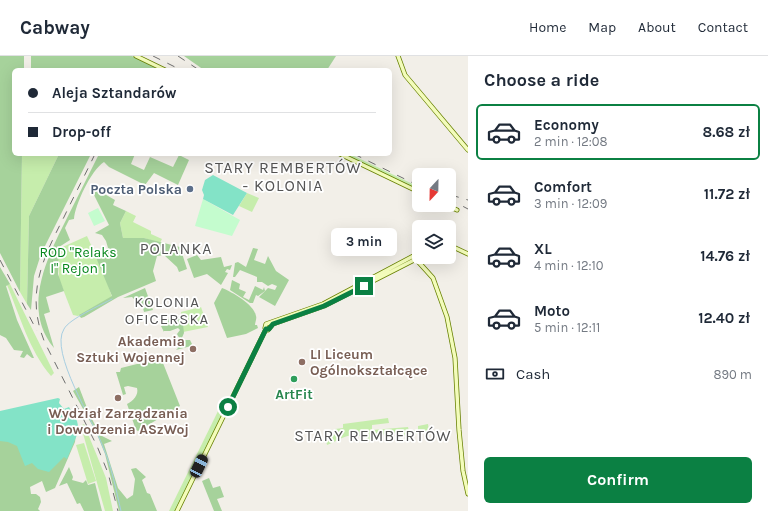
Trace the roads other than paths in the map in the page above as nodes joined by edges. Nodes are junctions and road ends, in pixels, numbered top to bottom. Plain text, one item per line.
1 (136, 56) edge
2 (399, 57) edge
3 (161, 68) edge
4 (468, 150) edge
5 (344, 156) edge
6 (412, 189) edge
7 (456, 248) edge
8 (468, 254) edge
9 (412, 259) edge
10 (419, 264) edge
11 (468, 494) edge
12 (177, 511) edge

1 - 3 street
2 - 4 street
5 - 6 street
7 - 8 street
9 - 12 street
10 - 11 street

